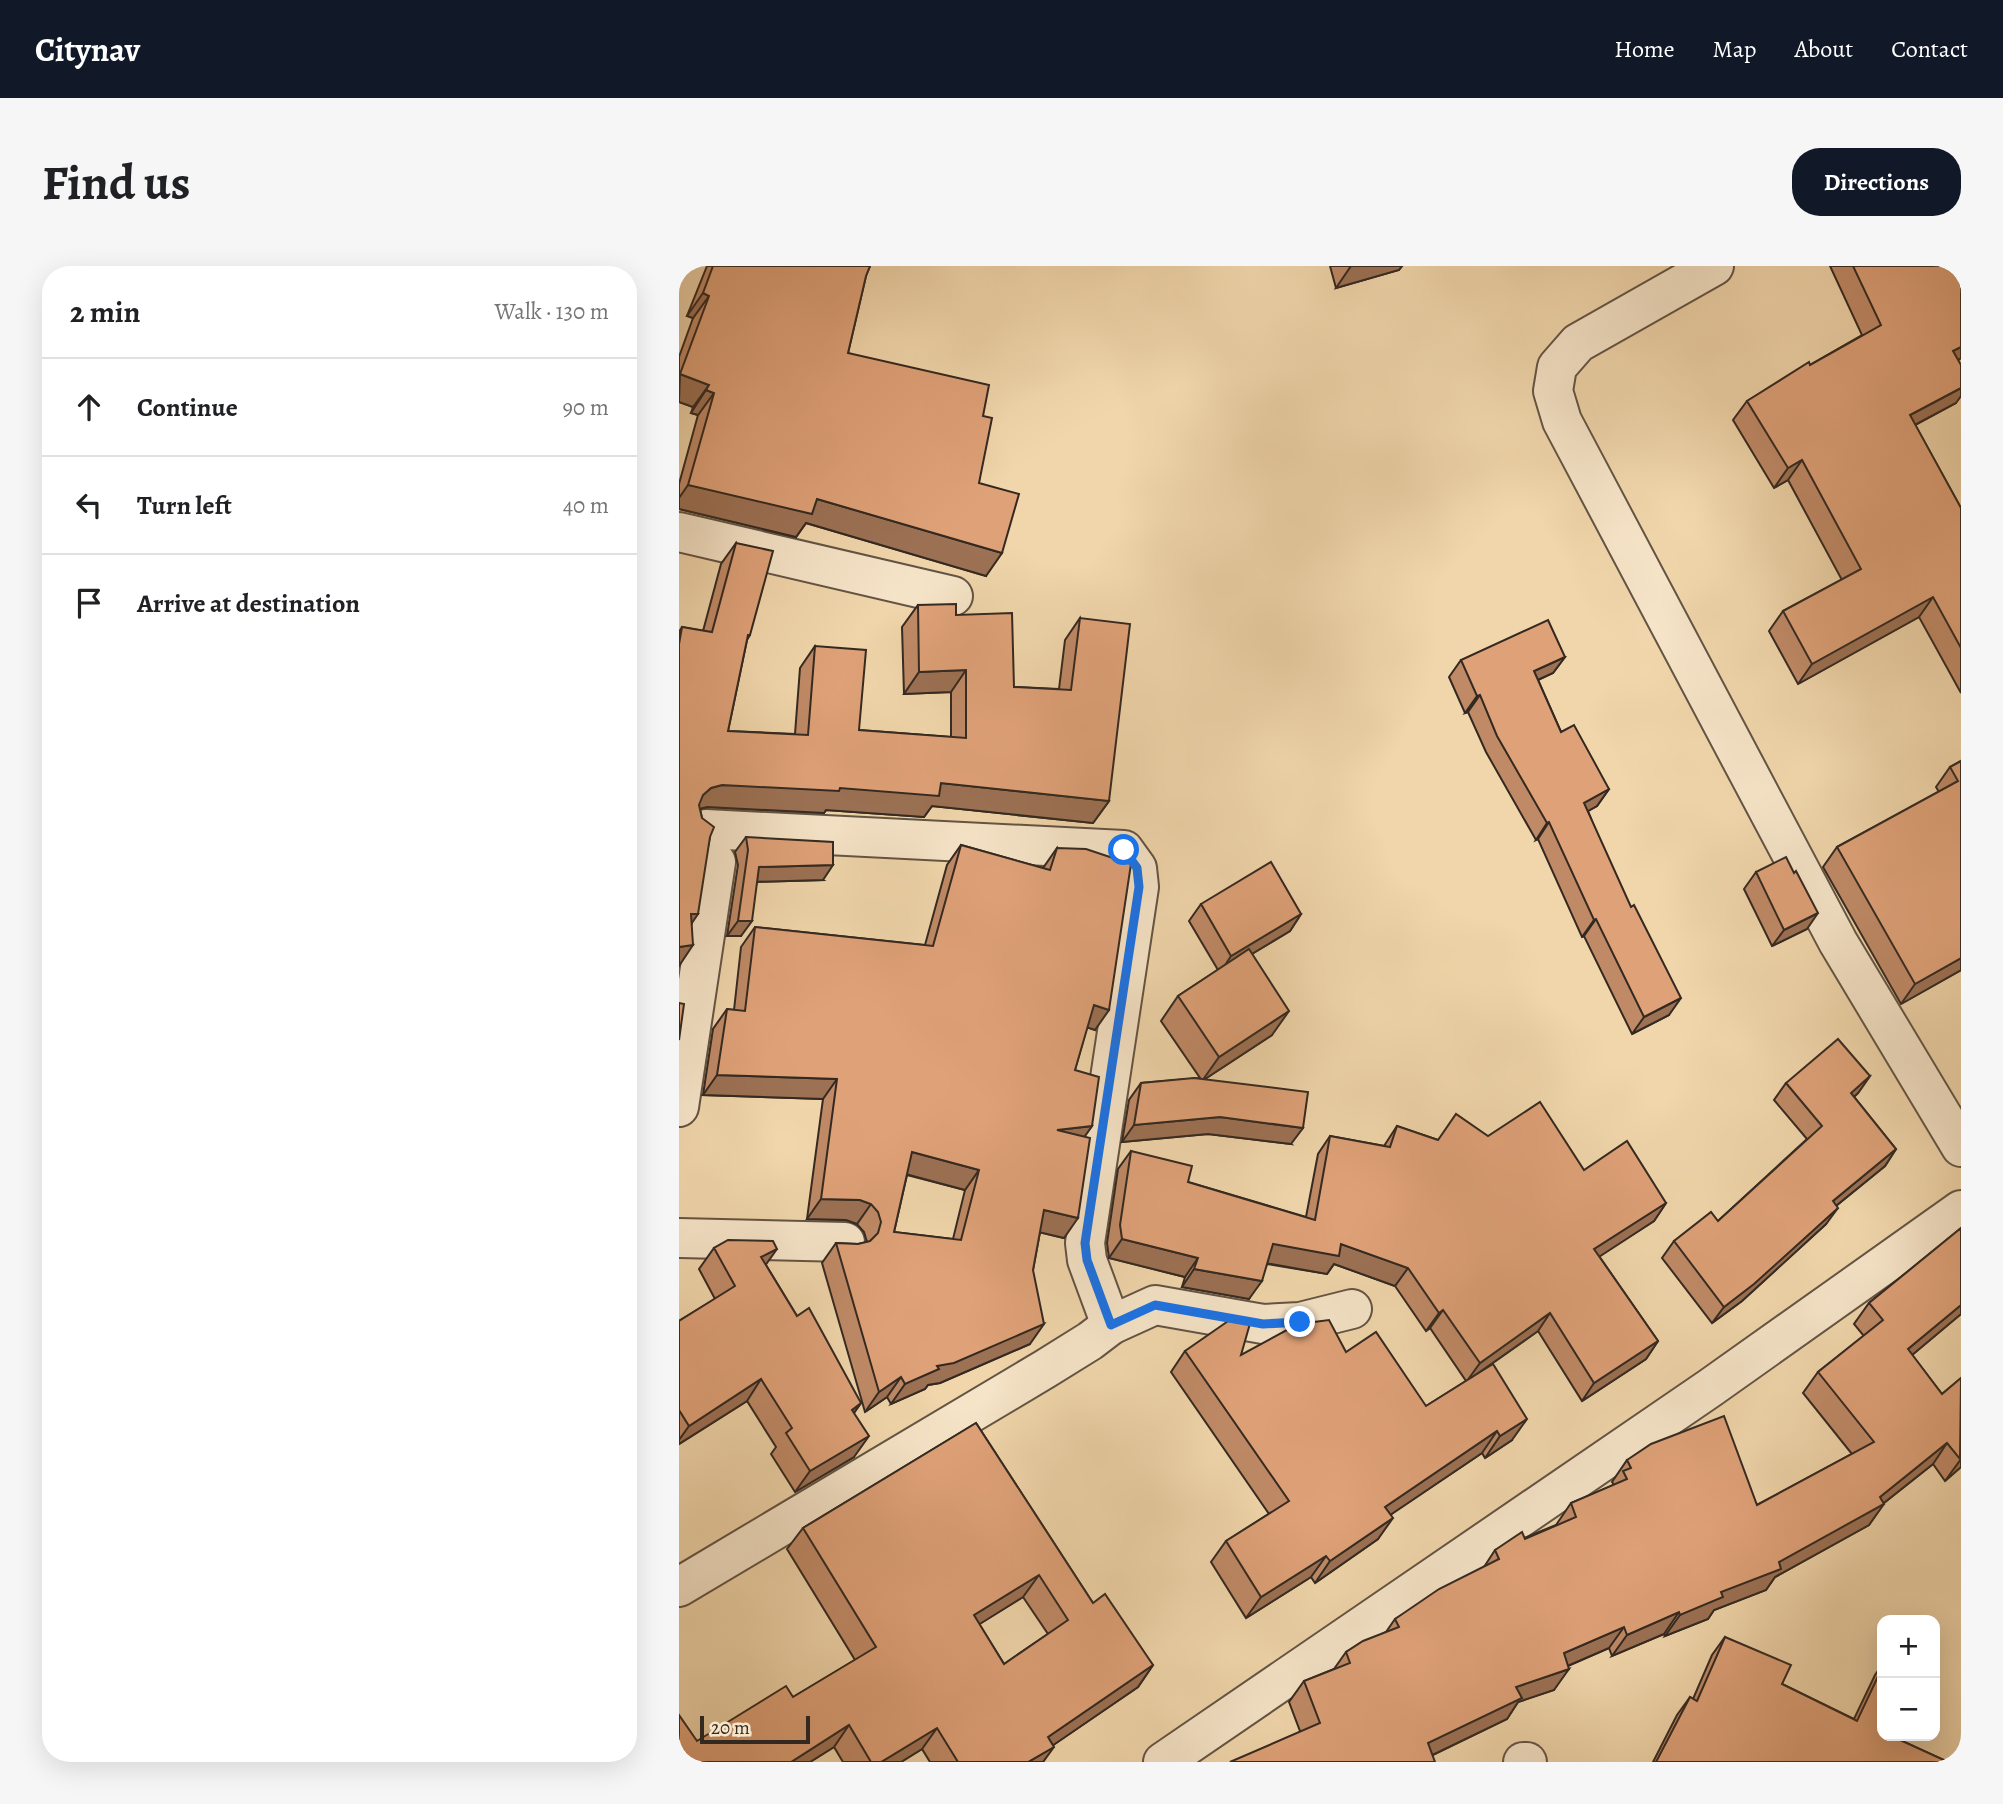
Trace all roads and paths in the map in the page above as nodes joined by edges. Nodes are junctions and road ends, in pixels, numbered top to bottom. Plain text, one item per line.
1 (1714, 266) edge
2 (679, 532) edge
3 (953, 596) dead end
4 (679, 1107) edge
5 (1961, 1147) edge
6 (1961, 1210) edge
7 (679, 1238) edge
8 (845, 1242) edge
9 (1352, 1309) dead end
10 (1111, 1325) junction
11 (679, 1587) edge
12 (1163, 1762) edge

1 - 5 street
2 - 3 street
4 - 10 street
6 - 12 street
7 - 8 street
9 - 10 street
10 - 11 street

